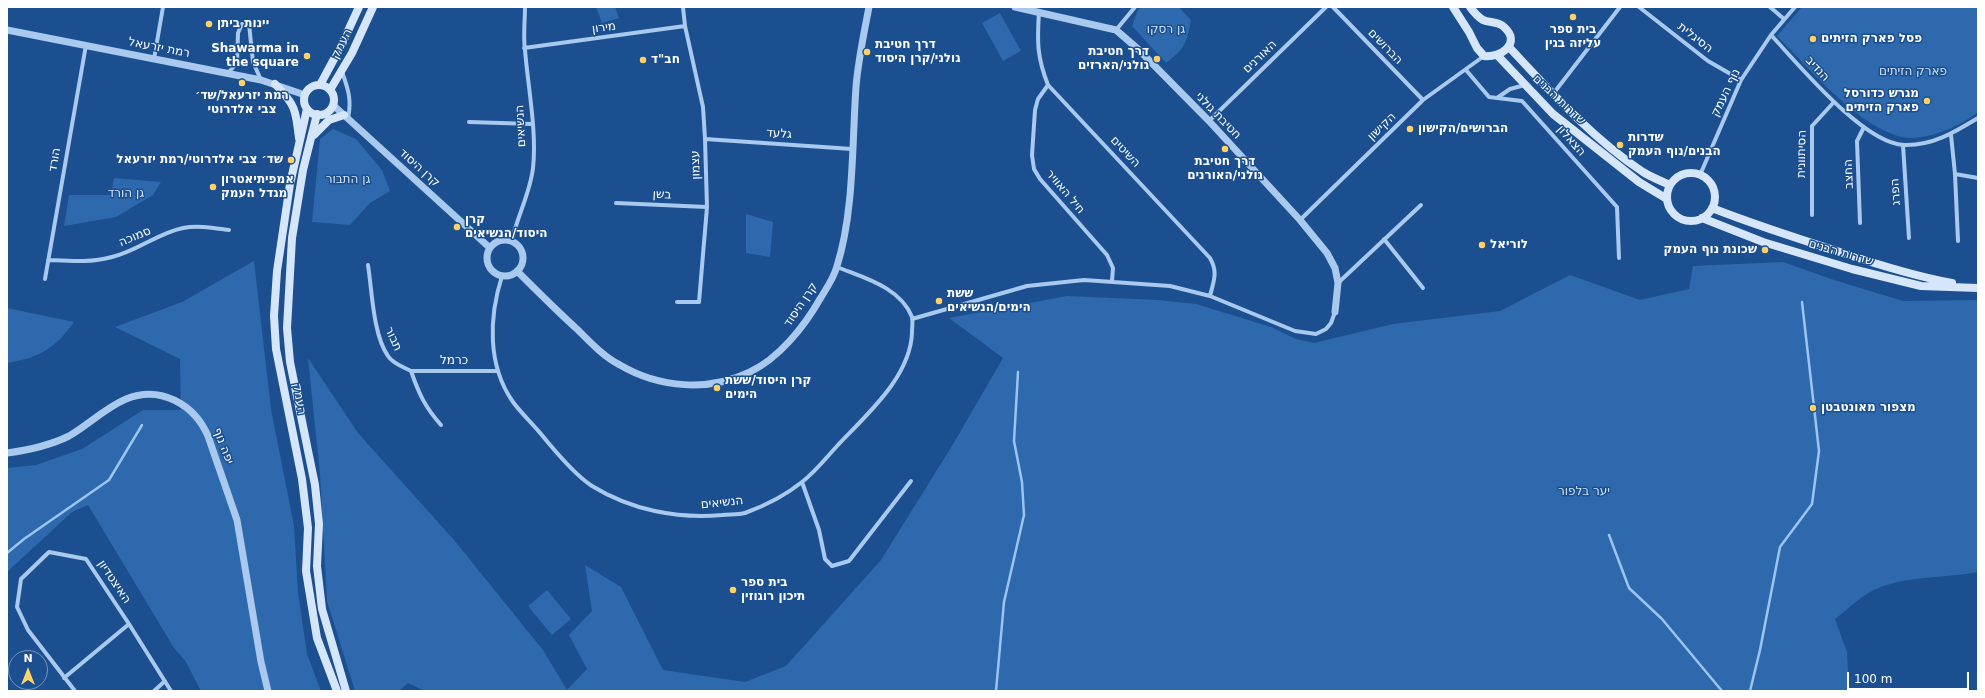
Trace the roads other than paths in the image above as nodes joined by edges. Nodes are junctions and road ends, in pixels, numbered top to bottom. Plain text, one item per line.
1 (157, 7) edge
2 (359, 7) edge
3 (373, 7) edge
4 (525, 7) edge
5 (683, 7) edge
6 (869, 7) edge
7 (1015, 7) edge
8 (1135, 7) edge
9 (1326, 7) edge
10 (1333, 7) edge
11 (1452, 7) edge
12 (1470, 7) edge
13 (1620, 7) edge
14 (1639, 7) edge
15 (1770, 7) edge
16 (1795, 7) edge
17 (163, 8) edge
18 (1040, 12) junction
19 (1784, 19) junction
20 (685, 26) junction
21 (7, 30) edge
22 (1116, 30) junction
23 (1771, 35) junction
24 (86, 45) junction
25 (1509, 47) junction
26 (524, 48) junction
27 (1484, 56) junction
28 (1498, 56) junction
29 (154, 58) junction
30 (1466, 70) junction
31 (341, 71) junction
32 (228, 73) junction
33 (261, 80) junction
34 (1741, 80) junction
35 (275, 84) junction
36 (320, 85) junction
37 (1048, 85) junction
38 (1526, 85) junction
39 (330, 90) junction
40 (1553, 94) junction
41 (305, 95) junction
42 (1497, 98) junction
43 (1424, 100) junction
44 (1834, 102) junction
45 (333, 105) junction
46 (307, 109) junction
47 (317, 114) junction
48 (346, 116) junction
49 (1978, 118) edge
50 (1209, 121) junction
51 (469, 122) dead end
52 (532, 124) junction
53 (1864, 127) junction
54 (1951, 135) junction
55 (313, 136) junction
56 (705, 140) junction
57 (1903, 145) junction
58 (300, 148) junction
59 (852, 149) junction
60 (1955, 174) junction
61 (1700, 175) junction
62 (1978, 178) edge
63 (1670, 185) junction
64 (1667, 199) junction
65 (616, 203) dead end
66 (1421, 205) dead end
67 (707, 207) junction
68 (1712, 208) junction
69 (1812, 215) dead end
70 (1702, 218) junction
71 (1300, 220) junction
72 (1860, 223) dead end
73 (228, 230) dead end
74 (1909, 238) dead end
75 (1384, 239) junction
76 (512, 241) junction
77 (1958, 241) dead end
78 (490, 248) junction
79 (1619, 258) dead end
80 (48, 260) junction
81 (368, 265) dead end
82 (837, 268) junction
83 (518, 271) junction
84 (502, 276) junction
85 (44, 279) dead end
86 (1112, 281) junction
87 (1338, 282) junction
88 (1423, 288) dead end
89 (1978, 288) edge
90 (1210, 296) junction
91 (677, 302) dead end
92 (1335, 312) joint
93 (912, 319) junction
94 (411, 371) junction
95 (498, 371) junction
96 (441, 425) dead end
97 (7, 453) edge
98 (911, 480) dead end
99 (802, 482) junction
100 (129, 624) junction
101 (64, 678) junction
102 (165, 681) junction
103 (76, 691) edge
104 (154, 691) edge
105 (171, 691) edge
106 (268, 691) edge
107 (337, 691) edge
108 (346, 691) edge

1 - 17 street
2 - 36 main road, העמק
3 - 31 main road, העמק
4 - 26 street, הנשיאים
5 - 20 street, עצמון
6 - 59 street, קרן היסוד
7 - 18 street, חטיבת גולני
8 - 22 street
9 - 50 street, האורנים
10 - 43 street, הברושים
11 - 27 main road
12 - 25 main road
13 - 40 street
14 - 34 street, הסיגלית
15 - 19 street
16 - 19 street, נוף העמק
17 - 29 street
18 - 22 street, חטיבת גולני
18 - 37 street, השיטים
19 - 23 street, נוף העמק
20 - 26 street, מירון
20 - 56 street, עצמון
21 - 24 street, רמת יזרעאל
22 - 50 street, חטיבת גולני
23 - 34 street, נוף העמק
23 - 44 street, הנדיב
24 - 29 street, רמת יזרעאל
24 - 80 street, הורד
25 - 28 main road
25 - 40 main road, שדרות הבנים
26 - 52 street, הנשיאים
27 - 28 main road
27 - 30 street, הקישון
28 - 38 main road, שדרות הבנים
29 - 32 street, רמת יזרעאל
30 - 42 street, הצאלון
30 - 43 street, הקישון
31 - 39 main road, העמק
31 - 48 street
32 - 33 street, רמת יזרעאל
32 - 33 street
33 - 35 street, רמת יזרעאל
34 - 61 street, נוף העמק
35 - 41 street, רמת יזרעאל
35 - 58 main road
36 - 39 main road
36 - 41 main road
37 - 86 street, חיל האוויר
37 - 90 street, השיטים
38 - 42 street
38 - 64 main road, שדרות הבנים
39 - 45 main road
40 - 63 main road, שדרות הבנים
41 - 46 main road
42 - 79 street, הצאלון
43 - 71 street, הקישון
44 - 53 street, הנדיב
44 - 69 street, הסיתוונית
45 - 47 main road
45 - 48 street, קרן היסוד
46 - 47 main road
46 - 58 main road, העמק
47 - 55 main road, העמק
48 - 55 main road
48 - 78 street, קרן היסוד
49 - 54 street, הנדיב
50 - 71 street, חטיבת גולני
51 - 52 street
52 - 76 street, הנשיאים
53 - 57 street, הנדיב
53 - 72 street, החצב
54 - 57 street, הנדיב
54 - 60 street
55 - 108 main road, העמק
56 - 59 street, גלעד
56 - 67 street, עצמון
57 - 74 street, הפרג
58 - 107 main road, העמק
59 - 82 street, קרן היסוד
60 - 62 street
60 - 77 street
61 - 63 main road
61 - 68 main road
63 - 64 main road
64 - 70 main road
65 - 67 street, בשן
66 - 75 street
67 - 91 street, עצמון
68 - 70 main road
68 - 89 main road, שדרות הבנים
70 - 89 main road, שדרות הבנים
71 - 87 street, חטיבת גולני
73 - 80 street, סמוכה
75 - 87 street
75 - 88 street
76 - 78 street
76 - 83 street
78 - 84 street
80 - 85 street, הורד
81 - 94 street, תבור
82 - 83 street, קרן היסוד
82 - 93 street
83 - 84 street
84 - 95 street, הנשיאים
86 - 90 street
86 - 93 street
87 - 92 street, חטיבת גולני
90 - 92 street
93 - 99 street, הנשיאים
94 - 95 street, כרמל
94 - 96 street
95 - 99 street, הנשיאים
97 - 106 street, יפה נוף
98 - 99 street
100 - 101 street
100 - 101 street, האיצטדיון
100 - 102 street, האיצטדיון
101 - 103 street, האיצטדיון
102 - 104 street
102 - 105 street, האיצטדיון

